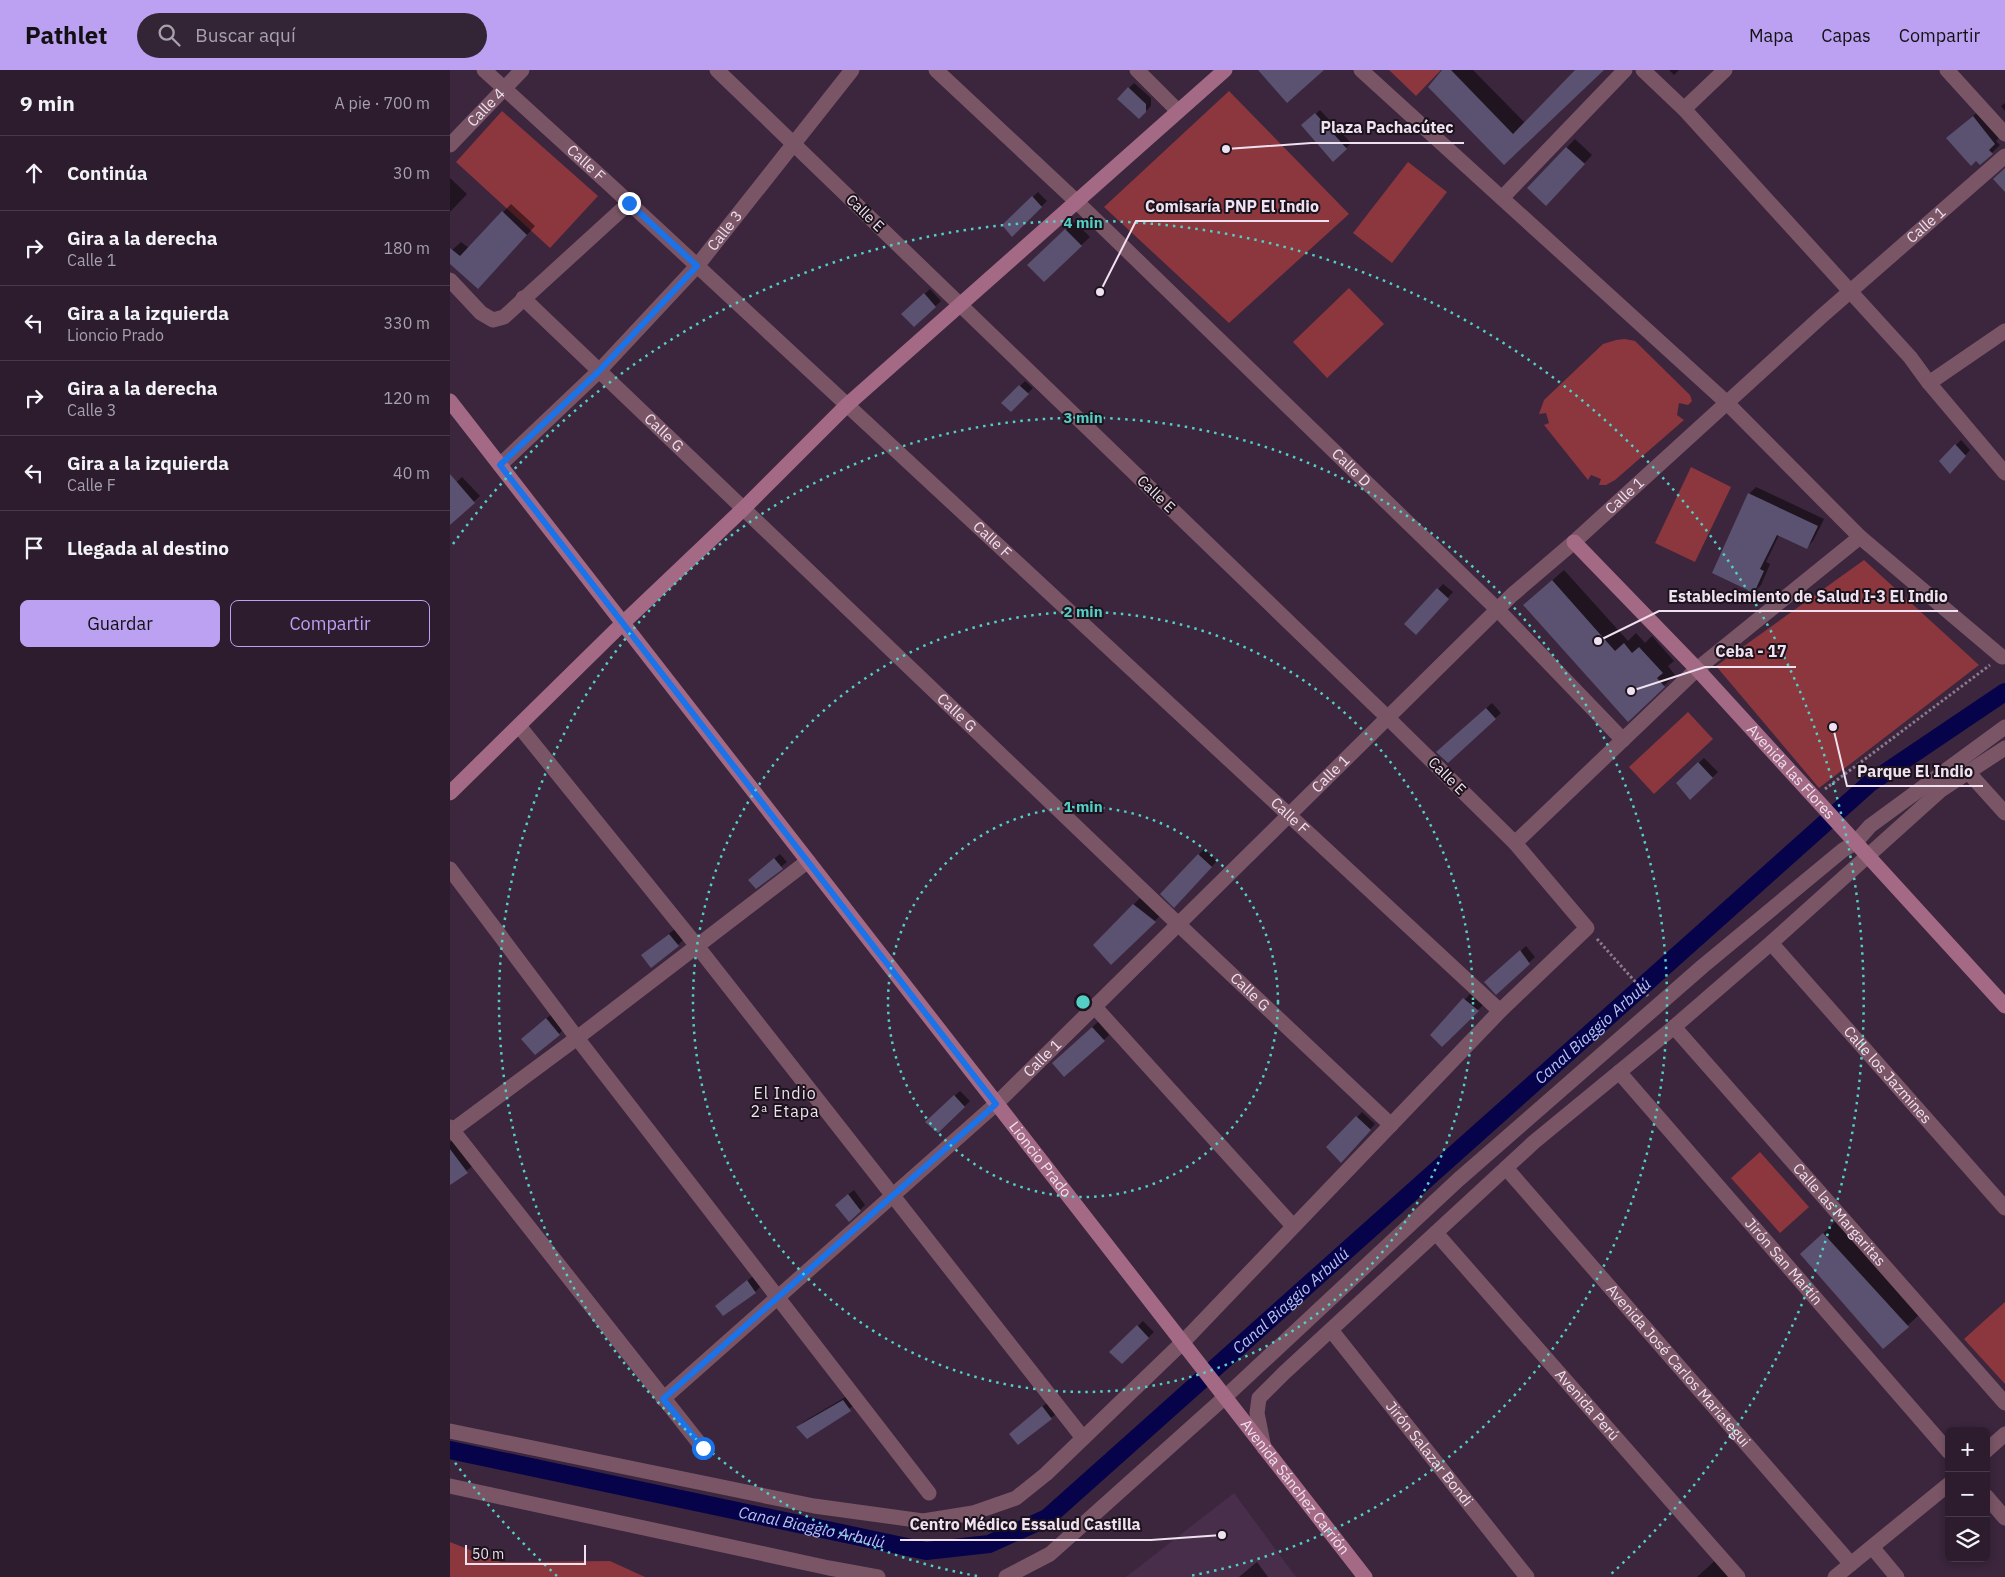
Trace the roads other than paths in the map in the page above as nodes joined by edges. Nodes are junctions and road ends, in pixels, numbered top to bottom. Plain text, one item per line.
1 (484, 70) edge
2 (522, 70) edge
3 (717, 70) edge
4 (852, 70) edge
5 (936, 70) edge
6 (1137, 70) edge
7 (1224, 70) edge
8 (1361, 70) edge
9 (1626, 70) edge
10 (1642, 70) edge
11 (1725, 70) edge
12 (1947, 70) edge
13 (503, 90) junction
14 (1684, 109) junction
15 (1178, 111) junction
16 (2005, 134) edge
17 (793, 143) junction
18 (450, 145) edge
19 (2005, 156) edge
20 (1502, 198) junction
21 (1076, 201) junction
22 (629, 203) junction
23 (697, 266) junction
24 (450, 280) edge
25 (1850, 291) junction
26 (523, 298) junction
27 (959, 304) junction
28 (2005, 331) edge
29 (599, 371) junction
30 (1929, 383) junction
31 (450, 401) edge
32 (1726, 402) junction
33 (847, 405) junction
34 (500, 465) junction
35 (2005, 473) edge
36 (743, 509) junction
37 (1860, 537) junction
38 (1574, 542) junction
39 (1497, 609) junction
40 (623, 623) junction
41 (2002, 657) road end
42 (1697, 669) junction
43 (1387, 717) junction
44 (519, 726) junction
45 (2005, 727) edge
46 (1623, 740) junction
47 (2005, 748) edge
48 (1968, 772) junction
49 (450, 793) edge
50 (2005, 813) edge
51 (1288, 815) junction
52 (1851, 839) junction
53 (1515, 843) junction
54 (1868, 856) junction
55 (808, 861) junction
56 (450, 869) edge
57 (1178, 924) junction
58 (1770, 943) junction
59 (697, 946) junction
60 (1094, 1006) junction
61 (2005, 1006) edge
62 (1500, 1011) junction
63 (1674, 1027) junction
64 (577, 1038) junction
65 (1619, 1072) junction
66 (996, 1104) junction
67 (1391, 1124) junction
68 (451, 1130) edge
69 (1506, 1168) junction
70 (893, 1194) junction
71 (2005, 1208) edge
72 (1293, 1226) junction
73 (1436, 1233) junction
74 (779, 1296) junction
75 (1331, 1330) junction
76 (1185, 1347) junction
77 (1224, 1398) junction
78 (663, 1399) junction
79 (2005, 1403) edge
80 (450, 1431) edge
81 (2005, 1434) edge
82 (1083, 1438) junction
83 (1945, 1447) edge
84 (1990, 1447) edge
85 (703, 1448) dead end
86 (1264, 1448) junction
87 (450, 1486) edge
88 (1945, 1487) edge
89 (929, 1493) dead end
90 (1990, 1501) edge
91 (2005, 1518) edge
92 (1872, 1547) junction
93 (1851, 1564) junction
94 (878, 1577) edge
95 (1006, 1577) edge
96 (1365, 1577) edge
97 (1526, 1577) edge
98 (1738, 1577) edge
99 (1835, 1577) edge
100 (1897, 1577) edge

1 - 13 street, Calle F
2 - 13 street, Calle 4
3 - 17 street, Calle E
4 - 17 street, Calle 3
5 - 21 street, Calle D
6 - 15 street
7 - 15 street
8 - 20 street
9 - 20 street
10 - 14 street
11 - 14 street
12 - 16 street
13 - 18 street, Calle 4
13 - 22 street, Calle F
14 - 25 street
15 - 21 street
17 - 23 street, Calle 3
17 - 27 street, Calle E
19 - 25 street, Calle 1
20 - 32 street
21 - 27 street
21 - 39 street, Calle D
22 - 23 street, Calle F
22 - 26 street
23 - 29 street, Calle 3
23 - 33 street, Calle F
24 - 26 street
25 - 30 street
25 - 32 street, Calle 1
26 - 29 street, Calle G
27 - 33 street
27 - 43 street, Calle E
28 - 30 street
29 - 34 street, Calle 3
29 - 36 street, Calle G
30 - 35 street
31 - 34 street, Lioncio Prado
32 - 37 street
32 - 38 street, Calle 1
33 - 36 street
33 - 51 street, Calle F
34 - 40 street, Lioncio Prado
36 - 40 street
36 - 57 street, Calle G
37 - 41 street
37 - 42 street
38 - 39 street, Calle 1
38 - 42 street, Avenida las Flores
39 - 43 street, Calle 1
39 - 46 street, Calle D
40 - 44 street
40 - 55 street, Lioncio Prado
42 - 46 street
42 - 52 street, Avenida las Flores
43 - 51 street, Calle 1
43 - 53 street, Calle E
44 - 49 street
44 - 59 street
45 - 52 street
46 - 53 street
47 - 48 street
48 - 50 street
48 - 54 street
51 - 57 street, Calle 1
51 - 62 street, Calle F
52 - 54 street, Avenida las Flores
52 - 77 street
53 - 62 street, Calle E
54 - 58 street
54 - 61 street, Avenida las Flores
55 - 59 street
55 - 66 street, Lioncio Prado
56 - 64 street
57 - 60 street, Calle 1
57 - 67 street, Calle G
58 - 63 street
58 - 71 street, Calle los Jazmines
59 - 64 street
59 - 70 street
60 - 66 street, Calle 1
60 - 72 street
62 - 67 street
63 - 65 street
63 - 79 street, Calle las Margaritas
64 - 68 street
64 - 74 street
65 - 69 street
65 - 83 street, Jirón San Martín
66 - 70 street, Calle 1
66 - 76 street, Lioncio Prado
67 - 72 street
68 - 78 street
69 - 73 street
69 - 93 street, Avenida José Carlos Mariategui
70 - 74 street, Calle 1
70 - 82 street
72 - 76 street
73 - 75 street
73 - 98 street, Avenida Perú
74 - 78 street, Calle 1
74 - 89 street
75 - 86 street
75 - 97 street, Jirón Salazar Bondi
76 - 77 street, Lioncio Prado
76 - 82 street
77 - 86 street, Avenida Sánchez Carrión
77 - 95 street
78 - 85 street
80 - 82 street
81 - 84 street
86 - 96 street, Avenida Sánchez Carrión
87 - 94 street
88 - 92 street
90 - 91 street
92 - 93 street
92 - 100 street
93 - 99 street

